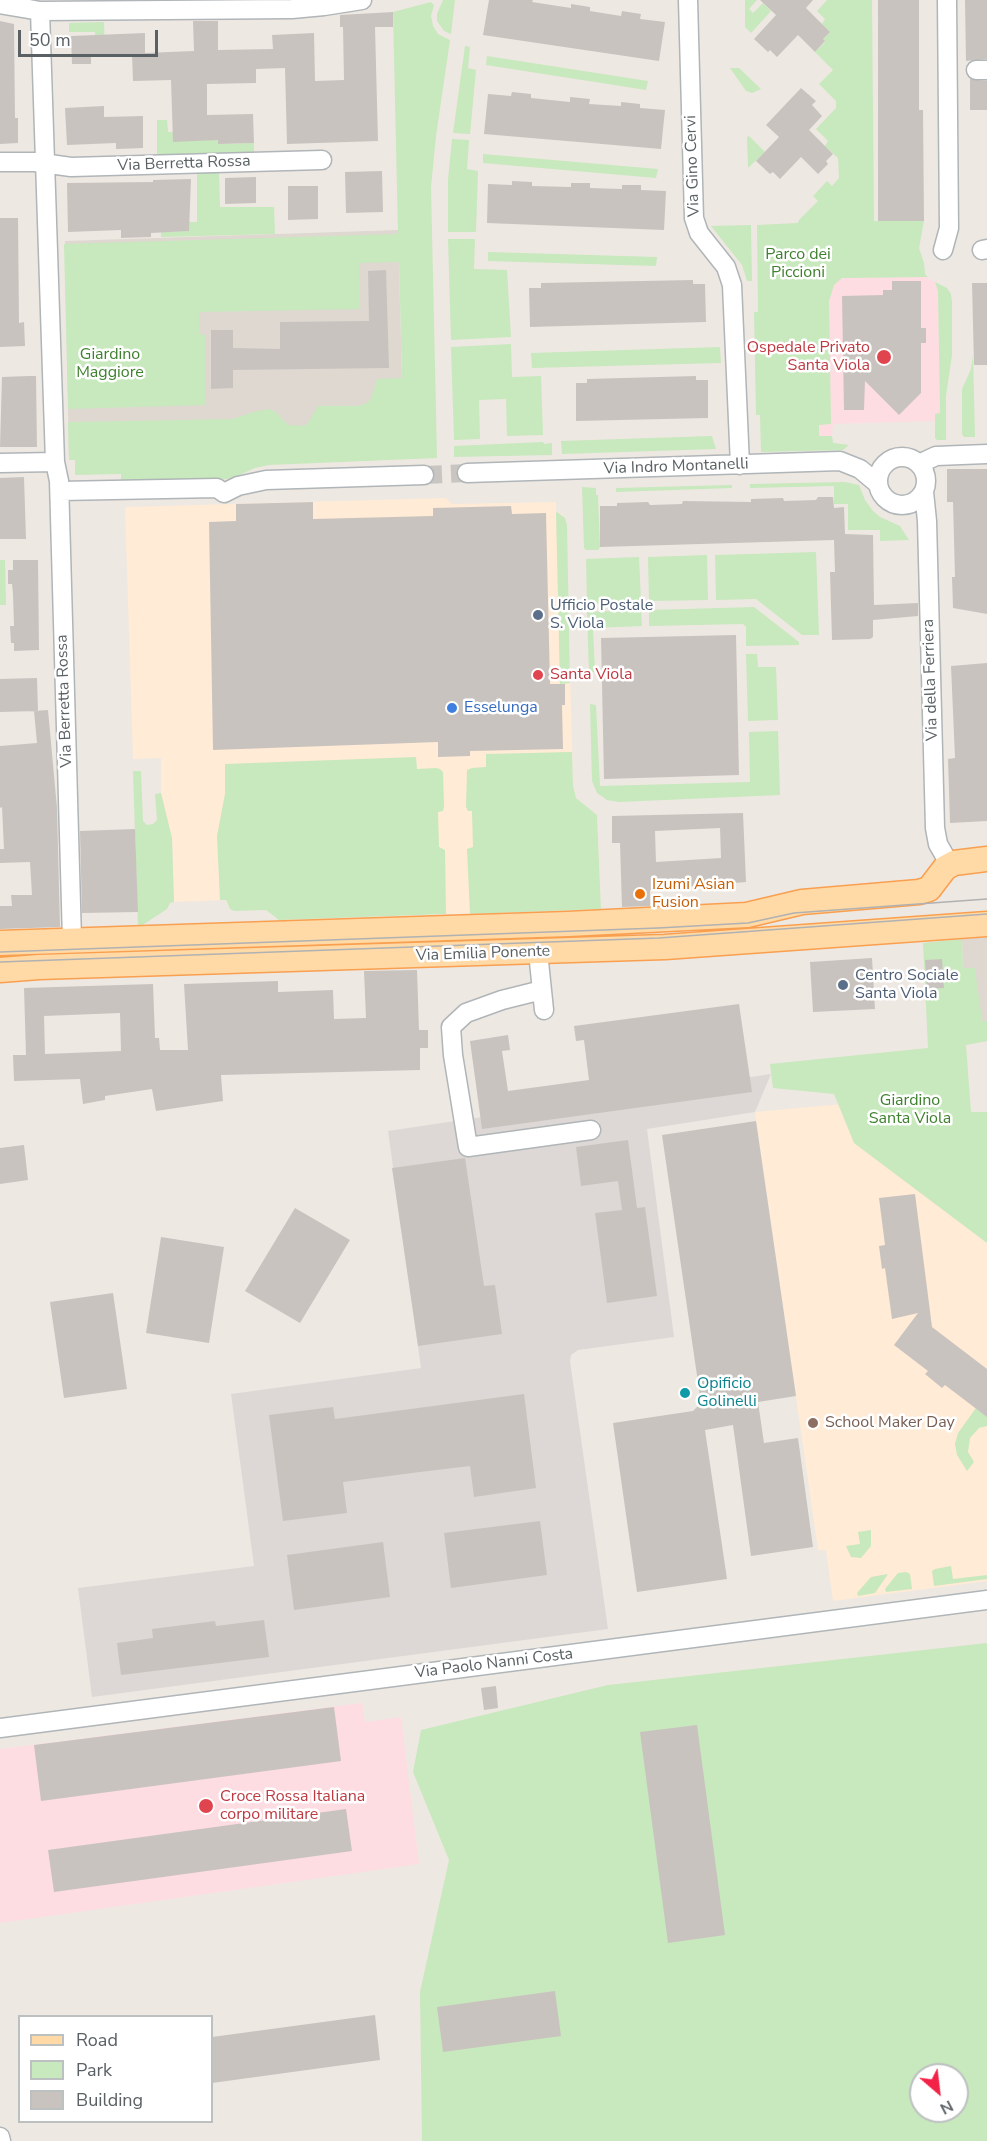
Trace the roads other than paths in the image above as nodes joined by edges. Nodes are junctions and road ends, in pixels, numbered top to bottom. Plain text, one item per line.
1 (362, 0) edge
2 (688, 0) edge
3 (947, 0) edge
4 (0, 4) edge
5 (40, 11) junction
6 (322, 160) dead end
7 (0, 162) edge
8 (45, 164) junction
9 (943, 250) dead end
10 (982, 454) edge
11 (840, 461) junction
12 (888, 461) junction
13 (55, 462) junction
14 (0, 463) edge
15 (919, 464) junction
16 (740, 465) junction
17 (467, 473) tunnel mouth
18 (424, 475) tunnel mouth
19 (878, 484) junction
20 (60, 491) junction
21 (924, 492) junction
22 (901, 505) junction
23 (927, 543) junction
24 (987, 859) edge
25 (942, 874) junction
26 (976, 925) edge
27 (72, 940) junction
28 (0, 943) edge
29 (538, 952) junction
30 (0, 970) edge
31 (542, 990) junction
32 (544, 1010) dead end
33 (591, 1130) dead end
34 (987, 1600) edge
35 (0, 1728) edge

1 - 5 street
2 - 16 street, Via Gino Cervi
3 - 9 street
4 - 5 street
5 - 8 street, Via Berretta Rossa
6 - 8 street, Via Berretta Rossa
7 - 8 street, Via Berretta Rossa
8 - 13 street, Via Berretta Rossa
10 - 15 street
11 - 12 street
11 - 16 street, Via Indro Montanelli
11 - 19 street, Via Indro Montanelli
12 - 15 street
12 - 19 street
13 - 14 street
13 - 20 street, Via Berretta Rossa
15 - 21 street, Via della Ferriera
16 - 17 street, Via Indro Montanelli
18 - 20 street
19 - 22 street
20 - 27 street, Via Berretta Rossa
21 - 22 street
21 - 23 street, Via della Ferriera
22 - 23 street
23 - 25 street, Via della Ferriera
24 - 25 main road, Via Emilia Ponente
25 - 26 main road, Via Emilia Ponente
25 - 27 main road, Via Emilia Ponente
26 - 29 main road, Via Emilia Ponente
27 - 28 main road, Via Emilia Ponente
29 - 30 main road, Via Emilia Ponente
29 - 31 street
31 - 32 street
31 - 33 street
34 - 35 street, Via Paolo Nanni Costa

